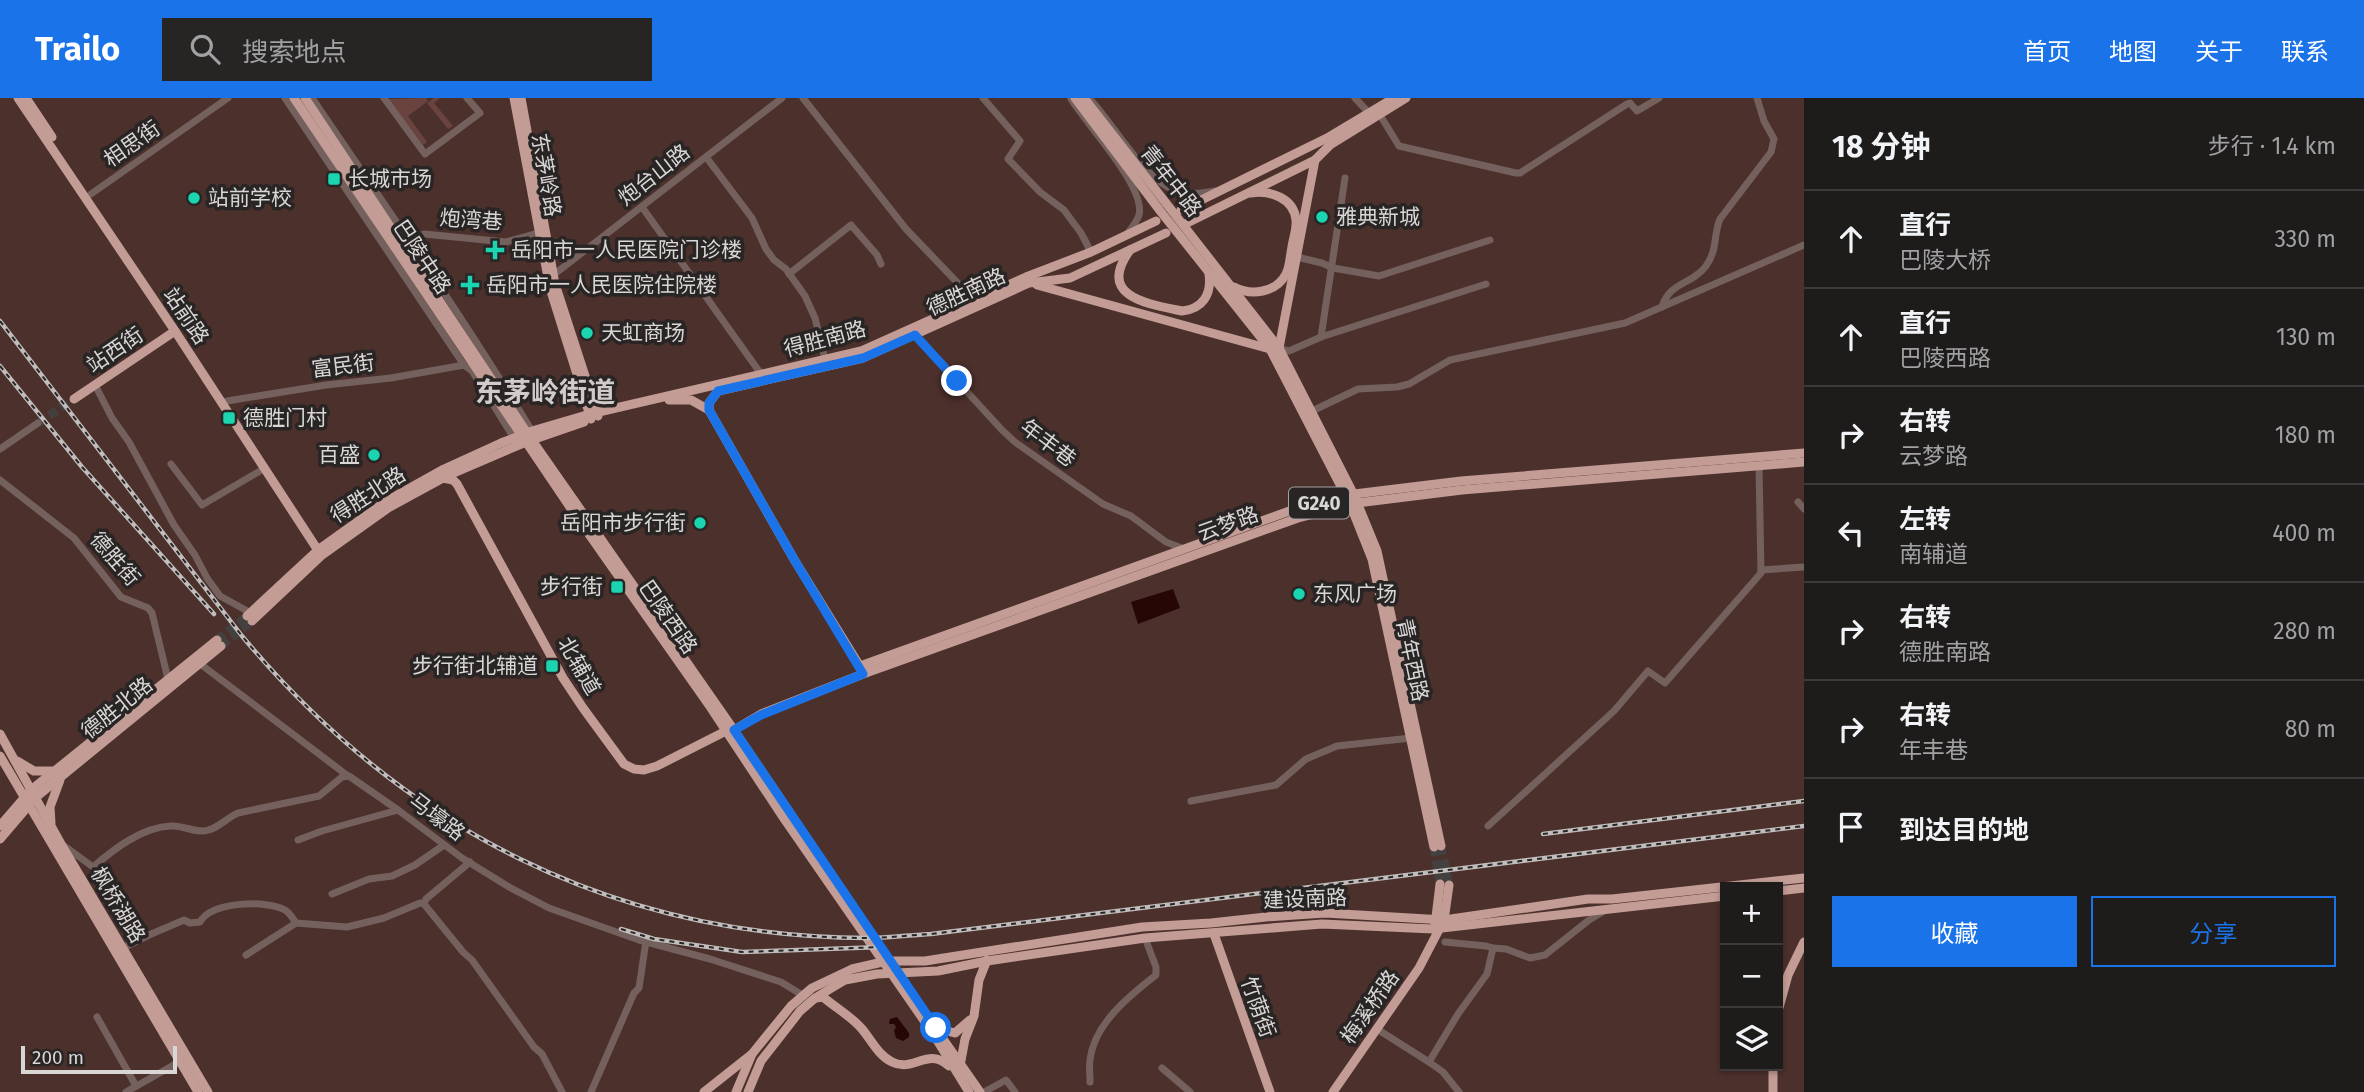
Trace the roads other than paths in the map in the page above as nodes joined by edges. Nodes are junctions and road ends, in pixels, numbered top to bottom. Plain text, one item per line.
1 (18, 98) edge
2 (26, 98) edge
3 (228, 98) edge
4 (285, 98) edge
5 (294, 98) edge
6 (304, 98) edge
7 (312, 98) edge
8 (467, 98) edge
9 (514, 98) edge
10 (521, 98) edge
11 (782, 98) edge
12 (803, 98) edge
13 (984, 98) edge
14 (1073, 98) edge
15 (1355, 98) edge
16 (1394, 98) edge
17 (1406, 98) edge
18 (1659, 98) edge
19 (1757, 98) edge
20 (381, 99) edge
21 (1092, 99) edge
22 (1369, 113) junction
23 (1380, 115) junction
24 (330, 152) junction
25 (706, 157) junction
26 (1315, 160) junction
27 (332, 167) junction
28 (1345, 178) dead end
29 (1226, 188) junction
30 (356, 190) junction
31 (91, 194) junction
32 (1242, 195) junction
33 (354, 201) junction
34 (642, 207) junction
35 (1181, 210) dead end
36 (1156, 221) dead end
37 (1187, 223) dead end
38 (539, 233) junction
39 (1166, 233) dead end
40 (1127, 236) junction
41 (1490, 240) dead end
42 (407, 245) junction
43 (1804, 245) edge
44 (1130, 250) junction
45 (1091, 253) junction
46 (1297, 257) junction
47 (881, 264) dead end
48 (1333, 268) junction
49 (1209, 273) junction
50 (789, 274) junction
51 (551, 277) junction
52 (1029, 283) junction
53 (1486, 284) dead end
54 (1229, 285) junction
55 (974, 300) junction
56 (1662, 307) junction
57 (175, 331) junction
58 (915, 335) junction
59 (1321, 337) junction
60 (1274, 348) junction
61 (825, 359) junction
62 (464, 365) junction
63 (761, 374) junction
64 (95, 385) junction
65 (74, 399) tunnel mouth
66 (227, 401) junction
67 (709, 410) junction
68 (1310, 412) junction
69 (594, 416) junction
70 (503, 420) junction
71 (38, 423) tunnel mouth
72 (526, 436) junction
73 (501, 443) junction
74 (0, 449) edge
75 (1804, 453) edge
76 (468, 458) junction
77 (1804, 462) edge
78 (171, 464) dead end
79 (1759, 466) junction
80 (265, 468) junction
81 (462, 469) junction
82 (431, 476) junction
83 (443, 478) junction
84 (0, 481) edge
85 (457, 484) junction
86 (1352, 499) junction
87 (1184, 549) junction
88 (322, 551) junction
89 (1804, 567) edge
90 (1760, 570) junction
91 (250, 617) joint
92 (199, 663) junction
93 (862, 670) junction
94 (169, 679) junction
95 (730, 731) junction
96 (0, 734) edge
97 (1411, 738) junction
98 (0, 755) edge
99 (13, 758) junction
100 (58, 774) junction
101 (349, 776) junction
102 (30, 798) junction
103 (1191, 801) dead end
104 (398, 810) junction
105 (51, 825) junction
106 (0, 826) edge
107 (1488, 826) dead end
108 (0, 839) edge
109 (298, 840) dead end
110 (61, 844) junction
111 (444, 845) junction
112 (470, 862) junction
113 (1804, 878) edge
114 (1445, 885) tunnel mouth
115 (1804, 888) edge
116 (1783, 890) edge
117 (332, 894) dead end
118 (1720, 897) edge
119 (424, 904) junction
120 (1605, 909) junction
121 (296, 923) junction
122 (1439, 924) junction
123 (1214, 934) junction
124 (1145, 938) junction
125 (646, 942) junction
126 (1445, 942) dead end
127 (1804, 942) edge
128 (123, 948) junction
129 (1493, 948) junction
130 (986, 950) junction
131 (246, 955) dead end
132 (987, 961) junction
133 (804, 996) junction
134 (815, 998) junction
135 (1779, 1008) edge
136 (974, 1016) junction
137 (97, 1017) dead end
138 (1377, 1029) junction
139 (934, 1030) junction
140 (752, 1054) junction
141 (1429, 1062) junction
142 (186, 1066) junction
143 (906, 1066) junction
144 (1162, 1068) dead end
145 (958, 1069) junction
146 (1773, 1071) edge
147 (1090, 1082) dead end
148 (136, 1086) junction
149 (126, 1092) edge
150 (198, 1092) edge
151 (208, 1092) edge
152 (562, 1092) edge
153 (591, 1092) edge
154 (704, 1092) edge
155 (736, 1092) edge
156 (747, 1092) edge
157 (969, 1092) edge
158 (982, 1092) edge
159 (1015, 1092) edge
160 (1190, 1092) edge
161 (1270, 1092) edge
162 (1333, 1092) edge
163 (1459, 1092) edge
164 (1773, 1092) edge

1 - 57 main road, 站前路
2 - 31 main road, 站前路
3 - 31 street, 相思街
4 - 27 street
5 - 24 main road, 巴陵中路
6 - 42 main road, 巴陵中路
7 - 42 street
8 - 20 street
9 - 38 main road, 东茅岭路
10 - 51 main road, 东茅岭路
11 - 25 street, 炮台山路
12 - 55 street
13 - 45 street
14 - 40 street
14 - 49 main road, 青年中路
15 - 22 street
16 - 22 main road
17 - 23 main road
18 - 23 street
19 - 56 street
21 - 29 street
21 - 54 main road, 青年中路
22 - 29 main road
23 - 26 main road
24 - 27 street
24 - 30 main road, 巴陵中路
25 - 34 street, 炮台山路
25 - 50 street
26 - 32 main road
26 - 46 main road
27 - 33 street
28 - 48 street
29 - 35 main road
30 - 33 street
30 - 72 main road, 巴陵中路
31 - 66 main road, 站前路
32 - 37 main road
32 - 54 main road
33 - 62 street
34 - 51 street, 炮台山路
34 - 63 street
36 - 40 main road, 得胜南路
38 - 42 street, 炮湾巷
38 - 51 main road, 东茅岭路
39 - 44 main road, 德胜南路
40 - 45 main road, 得胜南路
41 - 48 street
42 - 72 main road, 巴陵中路
43 - 56 street
44 - 49 main road
44 - 52 main road, 德胜南路
45 - 55 main road, 得胜南路
46 - 48 street
46 - 60 main road
47 - 50 street
48 - 59 street
49 - 60 main road, 青年西路
50 - 61 street
51 - 69 main road, 东茅岭路
52 - 58 main road, 德胜南路
52 - 60 main road
53 - 59 street
54 - 60 main road, 青年西路
55 - 61 main road, 得胜南路
56 - 68 street
57 - 64 main road, 站西街
57 - 80 main road, 站前路
58 - 67 main road, 德胜南路
58 - 87 street, 年丰巷
59 - 60 street
60 - 68 main road, 青年西路
60 - 86 main road, 青年西路
61 - 63 main road, 得胜南路
62 - 66 street, 富民街
62 - 70 street
63 - 69 main road, 得胜南路
64 - 65 main road, 站西街
64 - 91 street
66 - 88 main road, 站前路
67 - 69 main road, 得胜南路
67 - 93 main road
68 - 86 main road, 青年西路
69 - 72 main road, 得胜南路
70 - 72 street
70 - 73 street
71 - 74 street
72 - 73 main road, 得胜北路
72 - 81 main road, 得胜南路
72 - 95 main road, 巴陵西路
73 - 76 main road, 得胜北路
75 - 86 main road, G240
76 - 81 main road
76 - 82 main road, 得胜北路
77 - 79 main road, 云梦路 / G240
78 - 80 street
79 - 86 main road, 云梦路 / G240
79 - 90 street
80 - 88 main road, 站前路
81 - 83 main road, 得胜南路
81 - 85 main road
82 - 83 main road
82 - 88 main road, 得胜北路
83 - 85 main road
83 - 88 main road
84 - 94 street, 德胜街
85 - 95 main road, 北辅道
86 - 87 main road, G240
86 - 93 main road, 云梦路 / G240
86 - 97 main road, 青年西路
86 - 97 main road, 青年西路
87 - 93 main road, G240
88 - 91 main road, 得胜北路
89 - 90 street
90 - 107 street
92 - 94 main road, 德胜北路
92 - 100 main road, 德胜北路
92 - 101 street, 马壕路
93 - 95 main road, 云梦路 / G240
94 - 100 main road
95 - 139 main road, 巴陵西路
96 - 99 main road, 枫桥湖路
97 - 103 street
98 - 102 main road, 枫桥湖路
99 - 100 main road
99 - 102 main road, 枫桥湖路
100 - 102 main road, 德胜北路
100 - 105 main road
101 - 104 street, 马壕路
101 - 110 street
102 - 105 main road, 枫桥湖路
102 - 106 main road
102 - 108 main road
102 - 142 main road, 枫桥湖路
104 - 109 street
104 - 111 street, 马壕路
105 - 110 main road, 枫桥湖路
110 - 128 main road, 枫桥湖路
111 - 112 street, 马壕路
111 - 117 street
112 - 119 street
112 - 125 street, 马壕路
113 - 122 main road, 建设南路
114 - 122 main road
115 - 116 main road
118 - 120 main road, 建设南路
119 - 121 street
119 - 152 street
120 - 122 main road, 建设南路
120 - 129 street
121 - 128 street
121 - 131 street
122 - 123 main road, 建设南路
122 - 130 main road, 建设南路
122 - 138 main road, 梅溪桥路
123 - 124 main road, 建设南路
123 - 161 main road, 竹荫街
124 - 132 main road, 建设南路
124 - 147 street
125 - 133 street, 马壕路
125 - 153 street
126 - 129 street
127 - 135 main road
128 - 142 main road, 枫桥湖路
129 - 141 street
130 - 132 main road
130 - 133 main road, 建设南路
132 - 134 main road, 建设南路
132 - 136 main road
133 - 140 main road, 建设南路
134 - 143 main road
134 - 156 main road, 建设南路
136 - 139 main road
136 - 145 main road
137 - 148 street
138 - 141 street
138 - 162 main road, 梅溪桥路
139 - 143 main road
139 - 145 main road, 巴陵西路
140 - 154 main road
140 - 155 main road
141 - 163 street
142 - 148 street
142 - 150 main road, 枫桥湖路
142 - 151 main road, 枫桥湖路
143 - 145 main road
144 - 160 street
145 - 157 main road
145 - 158 main road
146 - 164 main road
148 - 149 street
158 - 159 street

